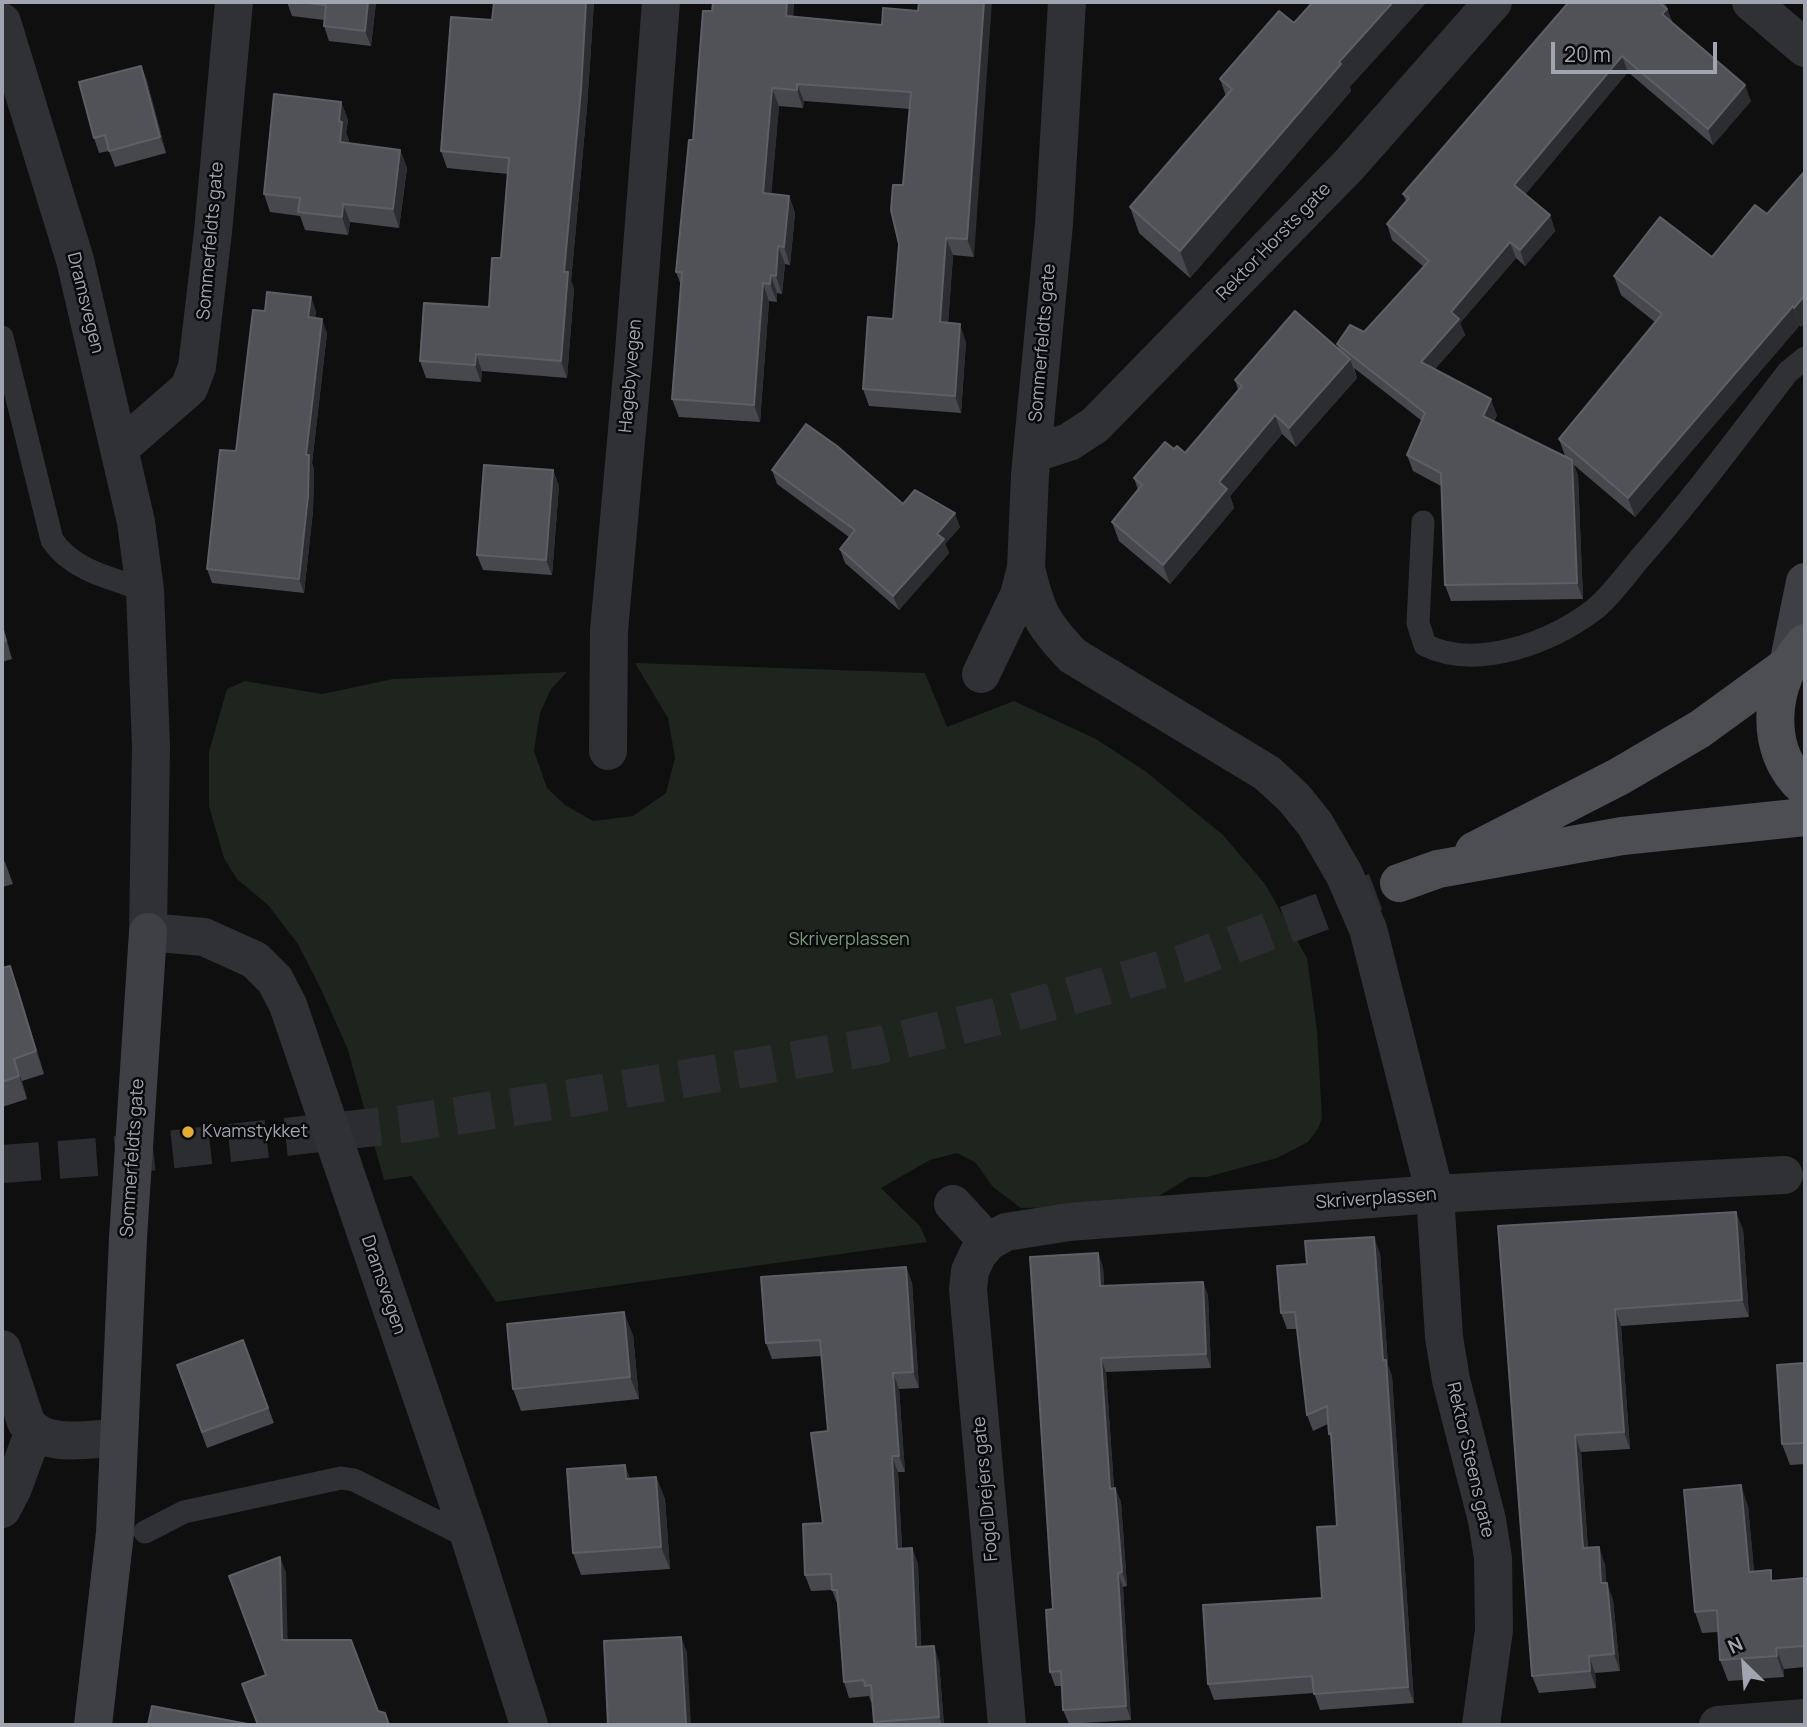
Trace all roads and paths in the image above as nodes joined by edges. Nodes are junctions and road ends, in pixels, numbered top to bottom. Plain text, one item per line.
1 (234, 2) edge
2 (661, 2) edge
3 (1067, 2) edge
4 (1493, 2) edge
5 (1751, 2) edge
6 (2, 22) edge
7 (1805, 48) edge
8 (2, 337) edge
9 (1805, 358) edge
10 (120, 448) junction
11 (1032, 454) junction
12 (1423, 522) dead end
13 (1026, 568) junction
14 (1805, 582) edge
15 (145, 590) junction
16 (1797, 654) edge
17 (981, 674) dead end
18 (608, 751) dead end
19 (1805, 788) edge
20 (1805, 817) edge
21 (1438, 869) junction
22 (1399, 883) tunnel mouth
23 (148, 932) junction
24 (1784, 1175) dead end
25 (1435, 1194) junction
26 (953, 1204) dead end
27 (983, 1248) junction
28 (2, 1349) edge
29 (34, 1431) junction
30 (118, 1438) junction
31 (2, 1509) edge
32 (145, 1532) dead end
33 (470, 1538) junction
34 (1805, 1718) edge
35 (93, 1725) edge
36 (529, 1725) edge
37 (1007, 1725) edge
38 (1481, 1725) edge
39 (1718, 1725) edge

1 - 10 street, Sommerfeldts gate
2 - 18 street, Hagebyvegen
3 - 11 street, Sommerfeldts gate
4 - 11 street, Rektor Horsts gate
5 - 7 street
6 - 10 street, Dramsvegen
8 - 15 lane
9 - 12 lane
10 - 15 street, Dramsvegen
11 - 13 street, Sommerfeldts gate
13 - 17 street, Sommerfeldts gate
13 - 25 street, Rektor Steens gate
14 - 16 street
15 - 23 street, Sommerfeldts gate
16 - 19 main road
16 - 21 main road
20 - 21 main road
21 - 22 main road
23 - 30 street, Sommerfeldts gate
23 - 33 street, Dramsvegen
24 - 25 street, Skriverplassen
25 - 27 street, Skriverplassen
25 - 38 street, Rektor Steens gate
26 - 27 street
27 - 37 street, Fogd Drejers gate
28 - 29 street
29 - 30 street
29 - 31 street
30 - 35 street, Sommerfeldts gate
32 - 33 lane
33 - 36 street, Dramsvegen
34 - 39 street

